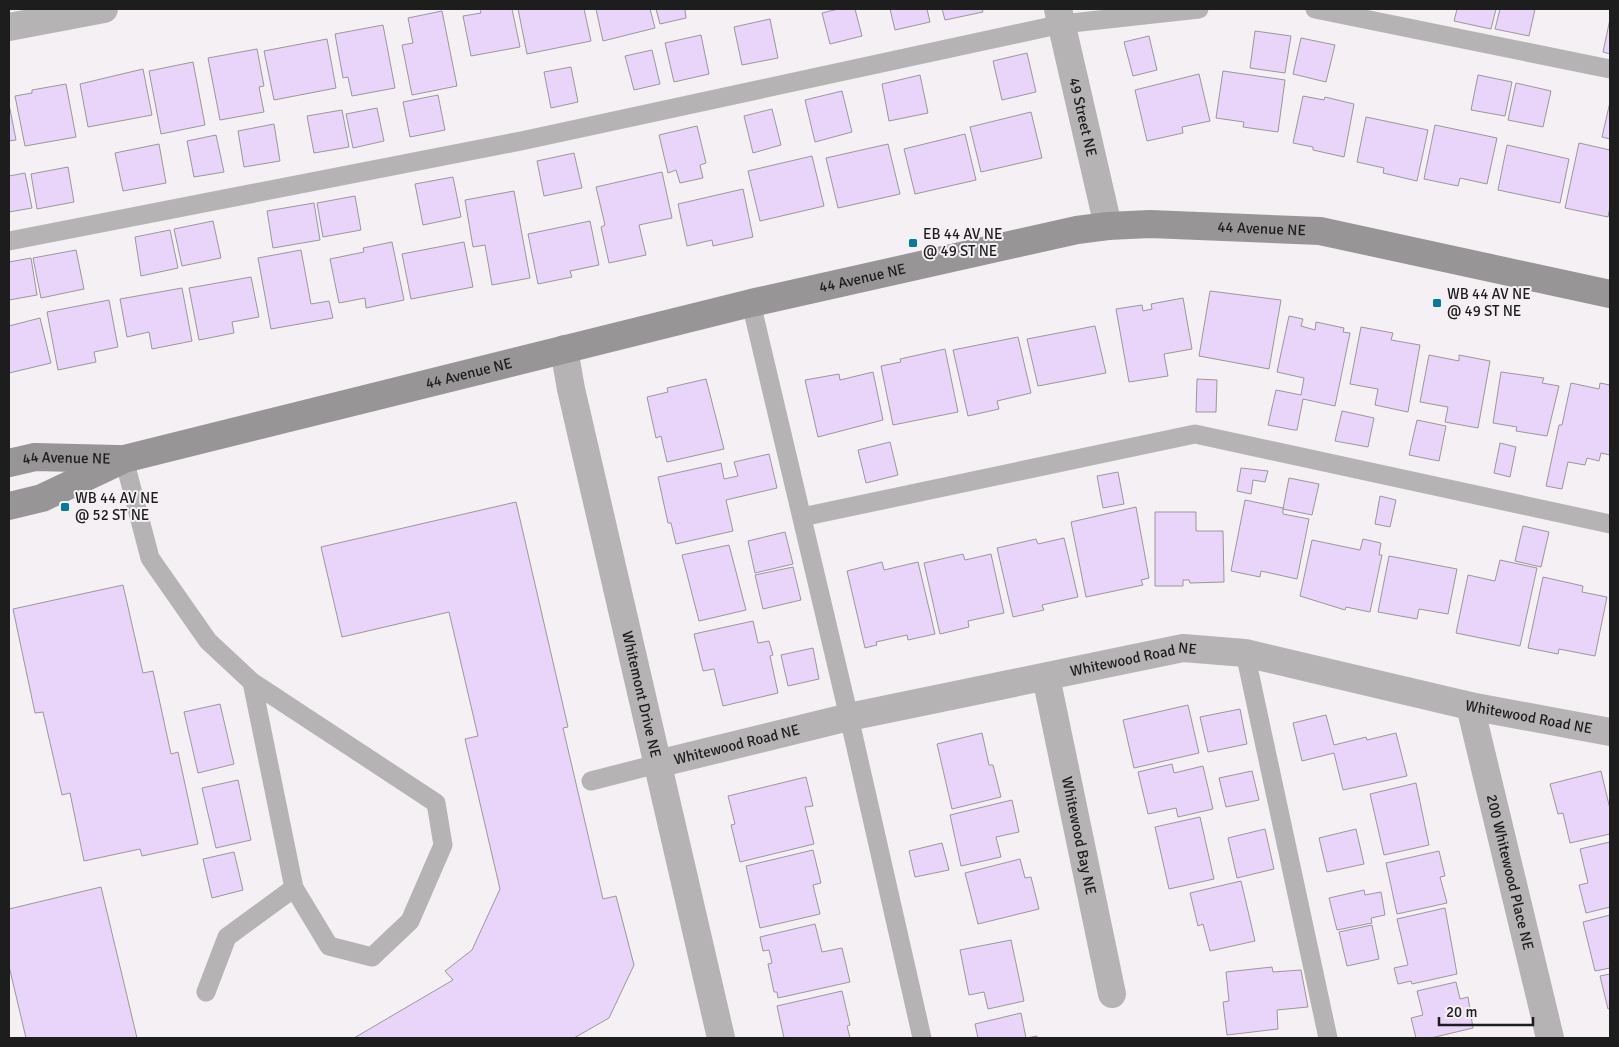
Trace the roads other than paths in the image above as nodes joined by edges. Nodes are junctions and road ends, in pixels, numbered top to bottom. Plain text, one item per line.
1 (104, 9) edge
2 (1199, 9) edge
3 (1315, 9) edge
4 (1060, 16) edge
5 (15, 20) edge
6 (1610, 70) edge
7 (1108, 226) junction
8 (9, 241) edge
9 (1610, 294) edge
10 (751, 303) junction
11 (564, 349) junction
12 (124, 459) junction
13 (9, 463) edge
14 (9, 506) edge
15 (802, 517) junction
16 (1610, 524) edge
17 (1246, 653) junction
18 (1046, 677) junction
19 (252, 682) junction
20 (1470, 706) junction
21 (850, 717) junction
22 (1610, 732) edge
23 (657, 764) junction
24 (591, 781) dead end
25 (294, 888) junction
26 (206, 992) dead end
27 (1112, 994) dead end
28 (721, 1038) edge
29 (922, 1038) edge
30 (1328, 1038) edge
31 (1550, 1038) edge

1 - 5 street
2 - 4 lane
3 - 6 lane
4 - 7 street, 49 Street NE
4 - 8 lane
7 - 9 street, 44 Avenue NE
7 - 10 street, 44 Avenue NE
10 - 11 street, 44 Avenue NE
10 - 15 lane
11 - 12 street, 44 Avenue NE
11 - 23 street, Whitemont Drive NE
12 - 13 street, 44 Avenue NE
12 - 14 street, 44 Avenue NE
12 - 19 lane
15 - 16 lane
15 - 21 lane
17 - 18 street, Whitewood Road NE
17 - 20 street, Whitewood Road NE
17 - 30 lane
18 - 21 street, Whitewood Road NE
18 - 27 street, Whitewood Bay NE
19 - 25 lane
19 - 25 lane
20 - 22 street, Whitewood Road NE
20 - 31 street, 200 Whitewood Place NE
21 - 23 street, Whitewood Road NE
21 - 29 lane
23 - 24 lane
23 - 28 street, Whitemont Drive NE
25 - 26 lane

